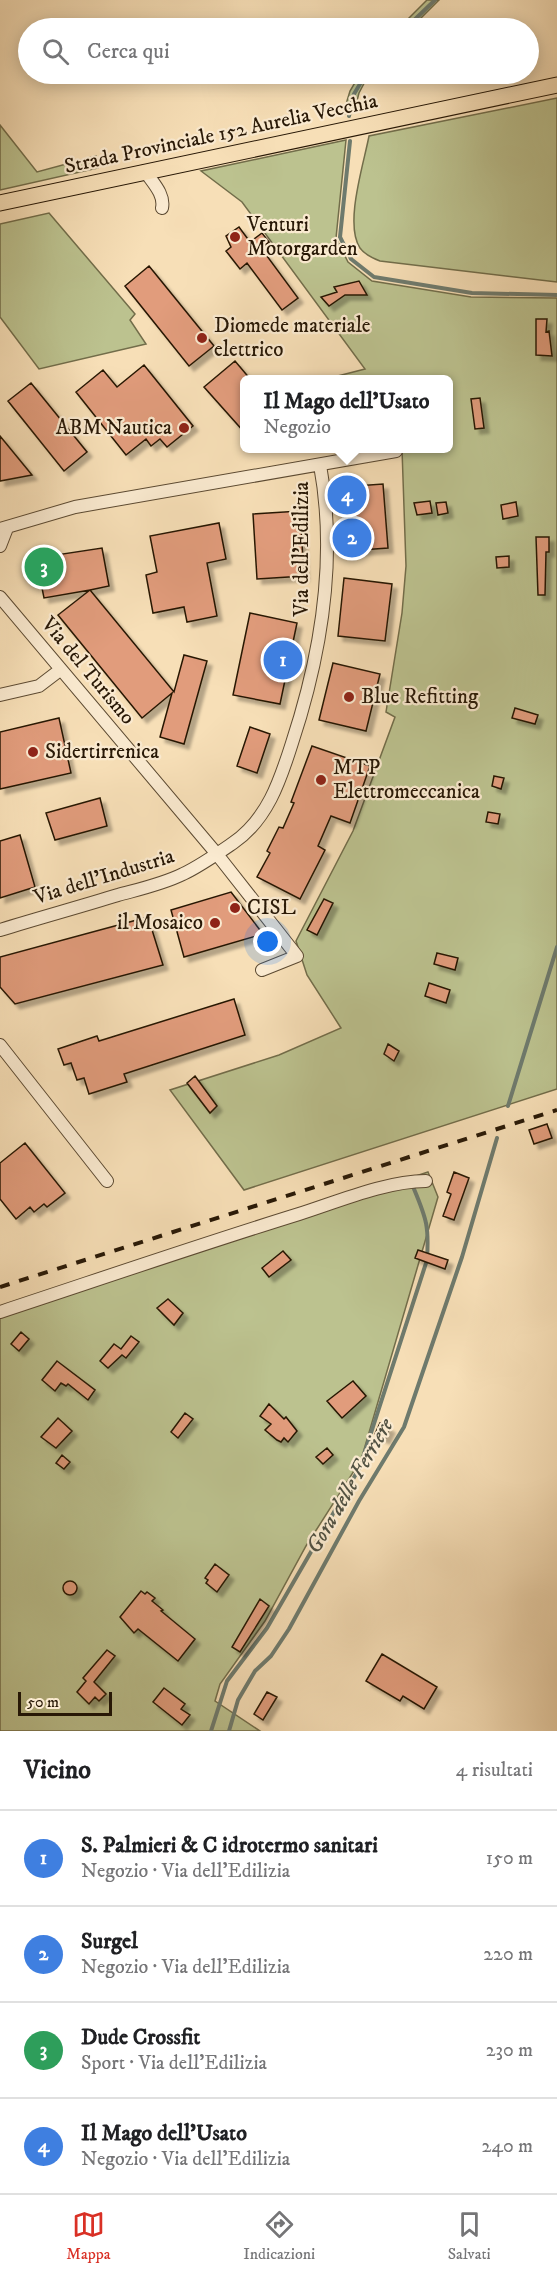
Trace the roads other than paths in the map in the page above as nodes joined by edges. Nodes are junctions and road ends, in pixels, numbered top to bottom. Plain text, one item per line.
1 (557, 85) edge
2 (145, 171) junction
3 (0, 203) edge
4 (162, 208) dead end
5 (380, 453) edge
6 (320, 465) junction
7 (3, 528) edge
8 (0, 546) edge
9 (0, 597) edge
10 (60, 670) junction
11 (0, 695) edge
12 (216, 853) junction
13 (0, 930) edge
14 (262, 970) dead end
15 (0, 1045) edge
16 (107, 1181) dead end
17 (426, 1181) dead end
18 (0, 1312) edge

1 - 2 main road, Strada Provinciale 152 Aurelia Vecchia
2 - 3 main road, Strada Provinciale 152 Aurelia Vecchia
2 - 4 street
5 - 6 street, Via dell'Edilizia
6 - 7 street, Via dell'Edilizia
6 - 12 street, Via dell'Edilizia
7 - 8 street, Via dell'Edilizia
9 - 10 street, Via del Turismo
10 - 11 street
10 - 12 street, Via del Turismo
12 - 13 street, Via dell'Industria
12 - 14 street, Via del Turismo
15 - 16 street
17 - 18 street

